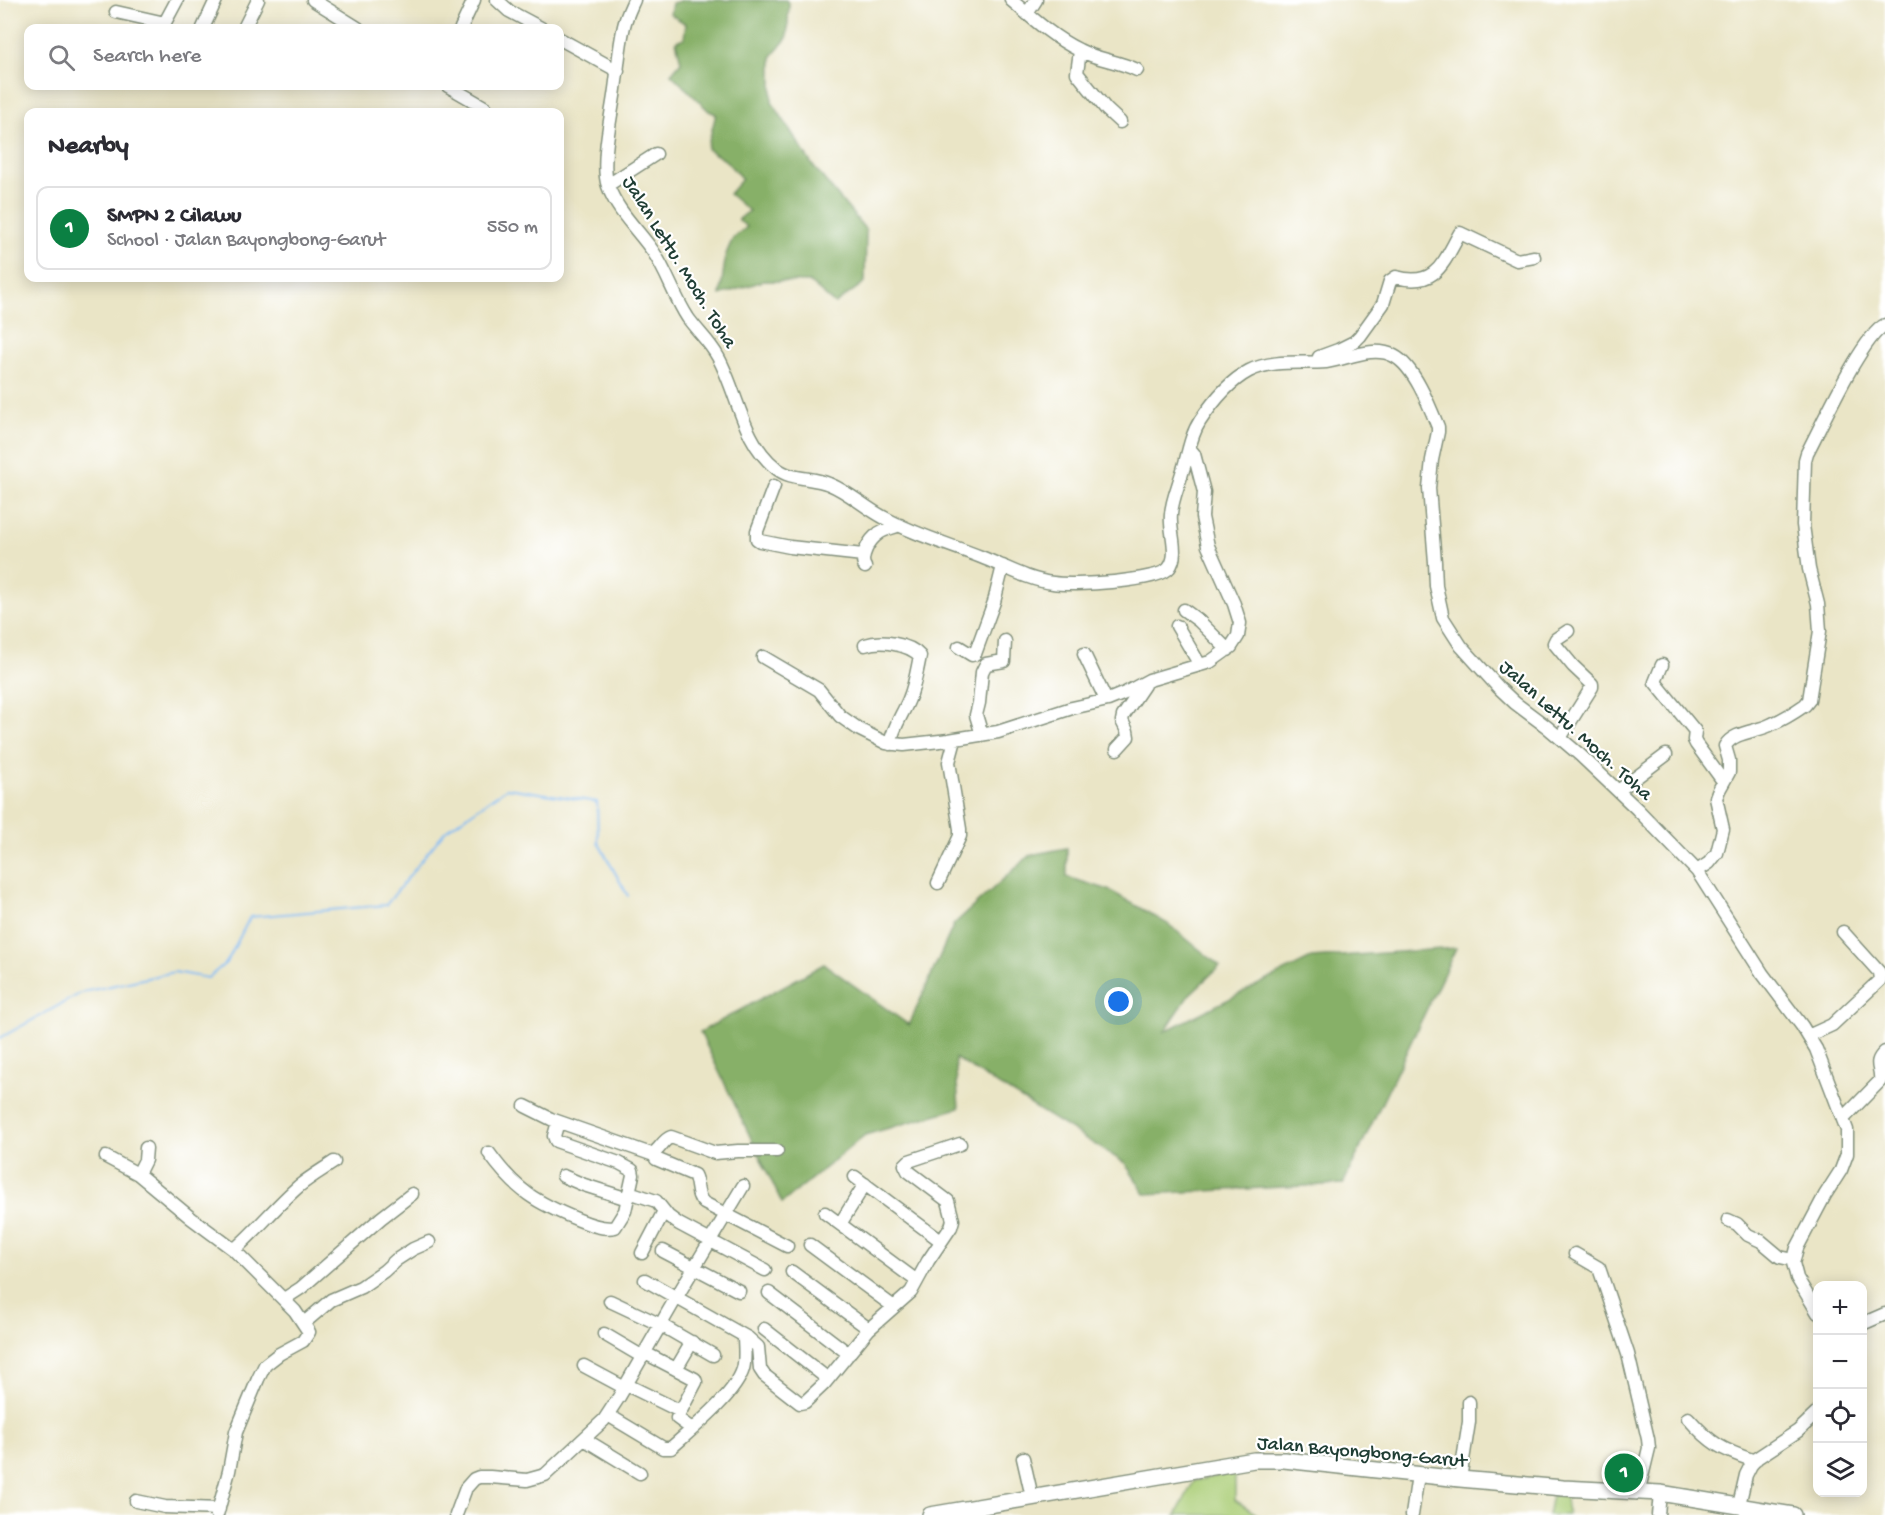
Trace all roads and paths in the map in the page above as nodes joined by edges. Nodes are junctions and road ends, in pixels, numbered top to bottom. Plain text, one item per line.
1 (177, 0) edge
2 (216, 0) edge
3 (258, 0) edge
4 (313, 0) edge
5 (474, 0) edge
6 (497, 0) edge
7 (634, 0) edge
8 (1011, 0) edge
9 (1036, 0) edge
10 (116, 12) dead end
11 (1027, 14) junction
12 (157, 24) edge
13 (165, 24) edge
14 (205, 24) edge
15 (246, 24) edge
16 (352, 24) edge
17 (463, 24) edge
18 (533, 24) edge
19 (564, 41) edge
20 (1080, 51) junction
21 (1137, 70) dead end
22 (618, 71) junction
23 (455, 90) edge
24 (486, 108) dead end
25 (1120, 122) dead end
26 (656, 154) dead end
27 (608, 185) junction
28 (1534, 257) dead end
29 (1885, 325) edge
30 (1259, 367) junction
31 (1189, 448) junction
32 (774, 486) dead end
33 (900, 525) junction
34 (1003, 566) junction
35 (1184, 610) dead end
36 (1177, 626) dead end
37 (1568, 631) dead end
38 (1005, 641) dead end
39 (864, 645) dead end
40 (959, 647) dead end
41 (1226, 647) junction
42 (1084, 654) dead end
43 (763, 657) dead end
44 (1199, 661) junction
45 (1662, 665) dead end
46 (1146, 682) junction
47 (1105, 697) junction
48 (980, 730) junction
49 (1560, 738) junction
50 (955, 740) junction
51 (890, 744) junction
52 (1117, 749) dead end
53 (1666, 755) dead end
54 (1723, 782) junction
55 (1618, 791) junction
56 (1697, 870) junction
57 (938, 883) dead end
58 (1843, 932) dead end
59 (1808, 1036) junction
60 (1885, 1052) edge
61 (525, 1106) dead end
62 (1843, 1119) junction
63 (558, 1122) junction
64 (960, 1144) dead end
65 (146, 1148) dead end
66 (777, 1151) dead end
67 (489, 1154) dead end
68 (106, 1157) dead end
69 (656, 1159) dead end
70 (334, 1162) dead end
71 (138, 1174) junction
72 (563, 1176) dead end
73 (743, 1186) dead end
74 (412, 1194) dead end
75 (629, 1196) junction
76 (664, 1211) junction
77 (825, 1213) dead end
78 (727, 1214) junction
79 (1728, 1220) dead end
80 (840, 1224) junction
81 (941, 1241) junction
82 (429, 1242) dead end
83 (711, 1242) junction
84 (810, 1245) dead end
85 (787, 1246) dead end
86 (234, 1250) junction
87 (663, 1251) dead end
88 (642, 1252) dead end
89 (1575, 1254) dead end
90 (1794, 1260) junction
91 (694, 1268) junction
92 (765, 1270) dead end
93 (792, 1272) dead end
94 (645, 1280) dead end
95 (917, 1281) junction
96 (739, 1291) dead end
97 (769, 1293) dead end
98 (676, 1298) junction
99 (284, 1299) junction
100 (610, 1301) dead end
101 (1813, 1305) edge
102 (894, 1307) junction
103 (1885, 1314) edge
104 (1867, 1322) edge
105 (304, 1323) junction
106 (661, 1325) junction
107 (764, 1329) dead end
108 (868, 1329) junction
109 (604, 1334) dead end
110 (750, 1340) junction
111 (692, 1342) junction
112 (849, 1354) junction
113 (644, 1355) junction
114 (713, 1355) dead end
115 (584, 1366) dead end
116 (676, 1369) junction
117 (828, 1379) junction
118 (626, 1387) junction
119 (1469, 1402) dead end
120 (680, 1411) junction
121 (608, 1415) junction
122 (1688, 1418) dead end
123 (1813, 1418) edge
124 (692, 1430) junction
125 (584, 1439) junction
126 (1023, 1458) dead end
127 (1755, 1461) junction
128 (640, 1473) dead end
129 (1418, 1475) junction
130 (1460, 1479) junction
131 (1638, 1493) junction
132 (1660, 1493) junction
133 (1032, 1497) junction
134 (136, 1501) dead end
135 (1739, 1505) junction
136 (218, 1512) edge
137 (1775, 1514) edge
138 (456, 1515) edge
139 (930, 1515) edge
140 (1412, 1515) edge
141 (1658, 1515) edge
142 (1793, 1515) edge

1 - 13 street
2 - 14 street
3 - 15 street
4 - 16 street
5 - 17 street
6 - 18 street
7 - 22 street, Jalan Lettu. Moch. Toha
8 - 11 street
9 - 11 street
10 - 12 street
11 - 20 street
19 - 22 street
20 - 21 street
20 - 25 street
22 - 27 street, Jalan Lettu. Moch. Toha
23 - 24 street
26 - 27 street
27 - 33 street, Jalan Lettu. Moch. Toha
28 - 30 street
29 - 54 street
30 - 31 street, Jalan Lettu. Moch. Toha
30 - 49 street, Jalan Lettu. Moch. Toha
31 - 34 street, Jalan Lettu. Moch. Toha
31 - 41 street
32 - 33 street
33 - 34 street, Jalan Lettu. Moch. Toha
34 - 40 street
35 - 41 street
36 - 44 street
37 - 49 street
38 - 48 street
39 - 51 street
41 - 44 street
42 - 47 street
43 - 51 street
44 - 46 street
45 - 54 street
46 - 47 street
46 - 52 street
47 - 48 street
48 - 50 street
49 - 55 street, Jalan Lettu. Moch. Toha
50 - 51 street
50 - 57 street
53 - 55 street
54 - 56 street
55 - 56 street, Jalan Lettu. Moch. Toha
56 - 59 street, Jalan Lettu. Moch. Toha
58 - 59 street
59 - 62 street, Jalan Lettu. Moch. Toha
60 - 62 street
61 - 63 street
62 - 90 street, Jalan Lettu. Moch. Toha
63 - 66 street
63 - 75 street
64 - 81 street
65 - 71 street
67 - 75 street
68 - 71 street
69 - 78 street
70 - 86 street
71 - 86 street
72 - 75 street
73 - 78 street
74 - 99 street
75 - 76 street
76 - 83 street
76 - 88 street
77 - 80 street
78 - 83 street
78 - 85 street
79 - 90 street
80 - 81 street
80 - 95 street
81 - 95 street
82 - 105 street
83 - 91 street
83 - 92 street
84 - 102 street
86 - 99 street
87 - 91 street
89 - 131 street
90 - 101 street
91 - 96 street
91 - 98 street
93 - 108 street
94 - 98 street
95 - 102 street
97 - 112 street
98 - 106 street
98 - 110 street
99 - 105 street
100 - 106 street
102 - 108 street
103 - 104 street
105 - 136 street
106 - 111 street
106 - 113 street
107 - 117 street
108 - 112 street
109 - 113 street
110 - 117 street
110 - 124 street
111 - 114 street
111 - 116 street
112 - 117 street
113 - 116 street
113 - 118 street
115 - 118 street
116 - 120 street
118 - 120 street
118 - 121 street
119 - 130 street
120 - 124 street
121 - 124 street
121 - 125 street
122 - 127 street
123 - 127 street
125 - 128 street
125 - 138 street
126 - 133 street
127 - 135 street
129 - 130 main road, Jalan Bayongbong-Garut
129 - 133 main road, Jalan Bayongbong-Garut
129 - 140 street
130 - 131 main road, Jalan Bayongbong-Garut
131 - 132 main road, Jalan Bayongbong-Garut
132 - 135 main road, Jalan Bayongbong-Garut
132 - 141 street
133 - 139 main road, Jalan Bayongbong-Garut
134 - 136 street
135 - 137 main road, Jalan Bayongbong-Garut
137 - 142 main road, Jalan Bayongbong-Garut

